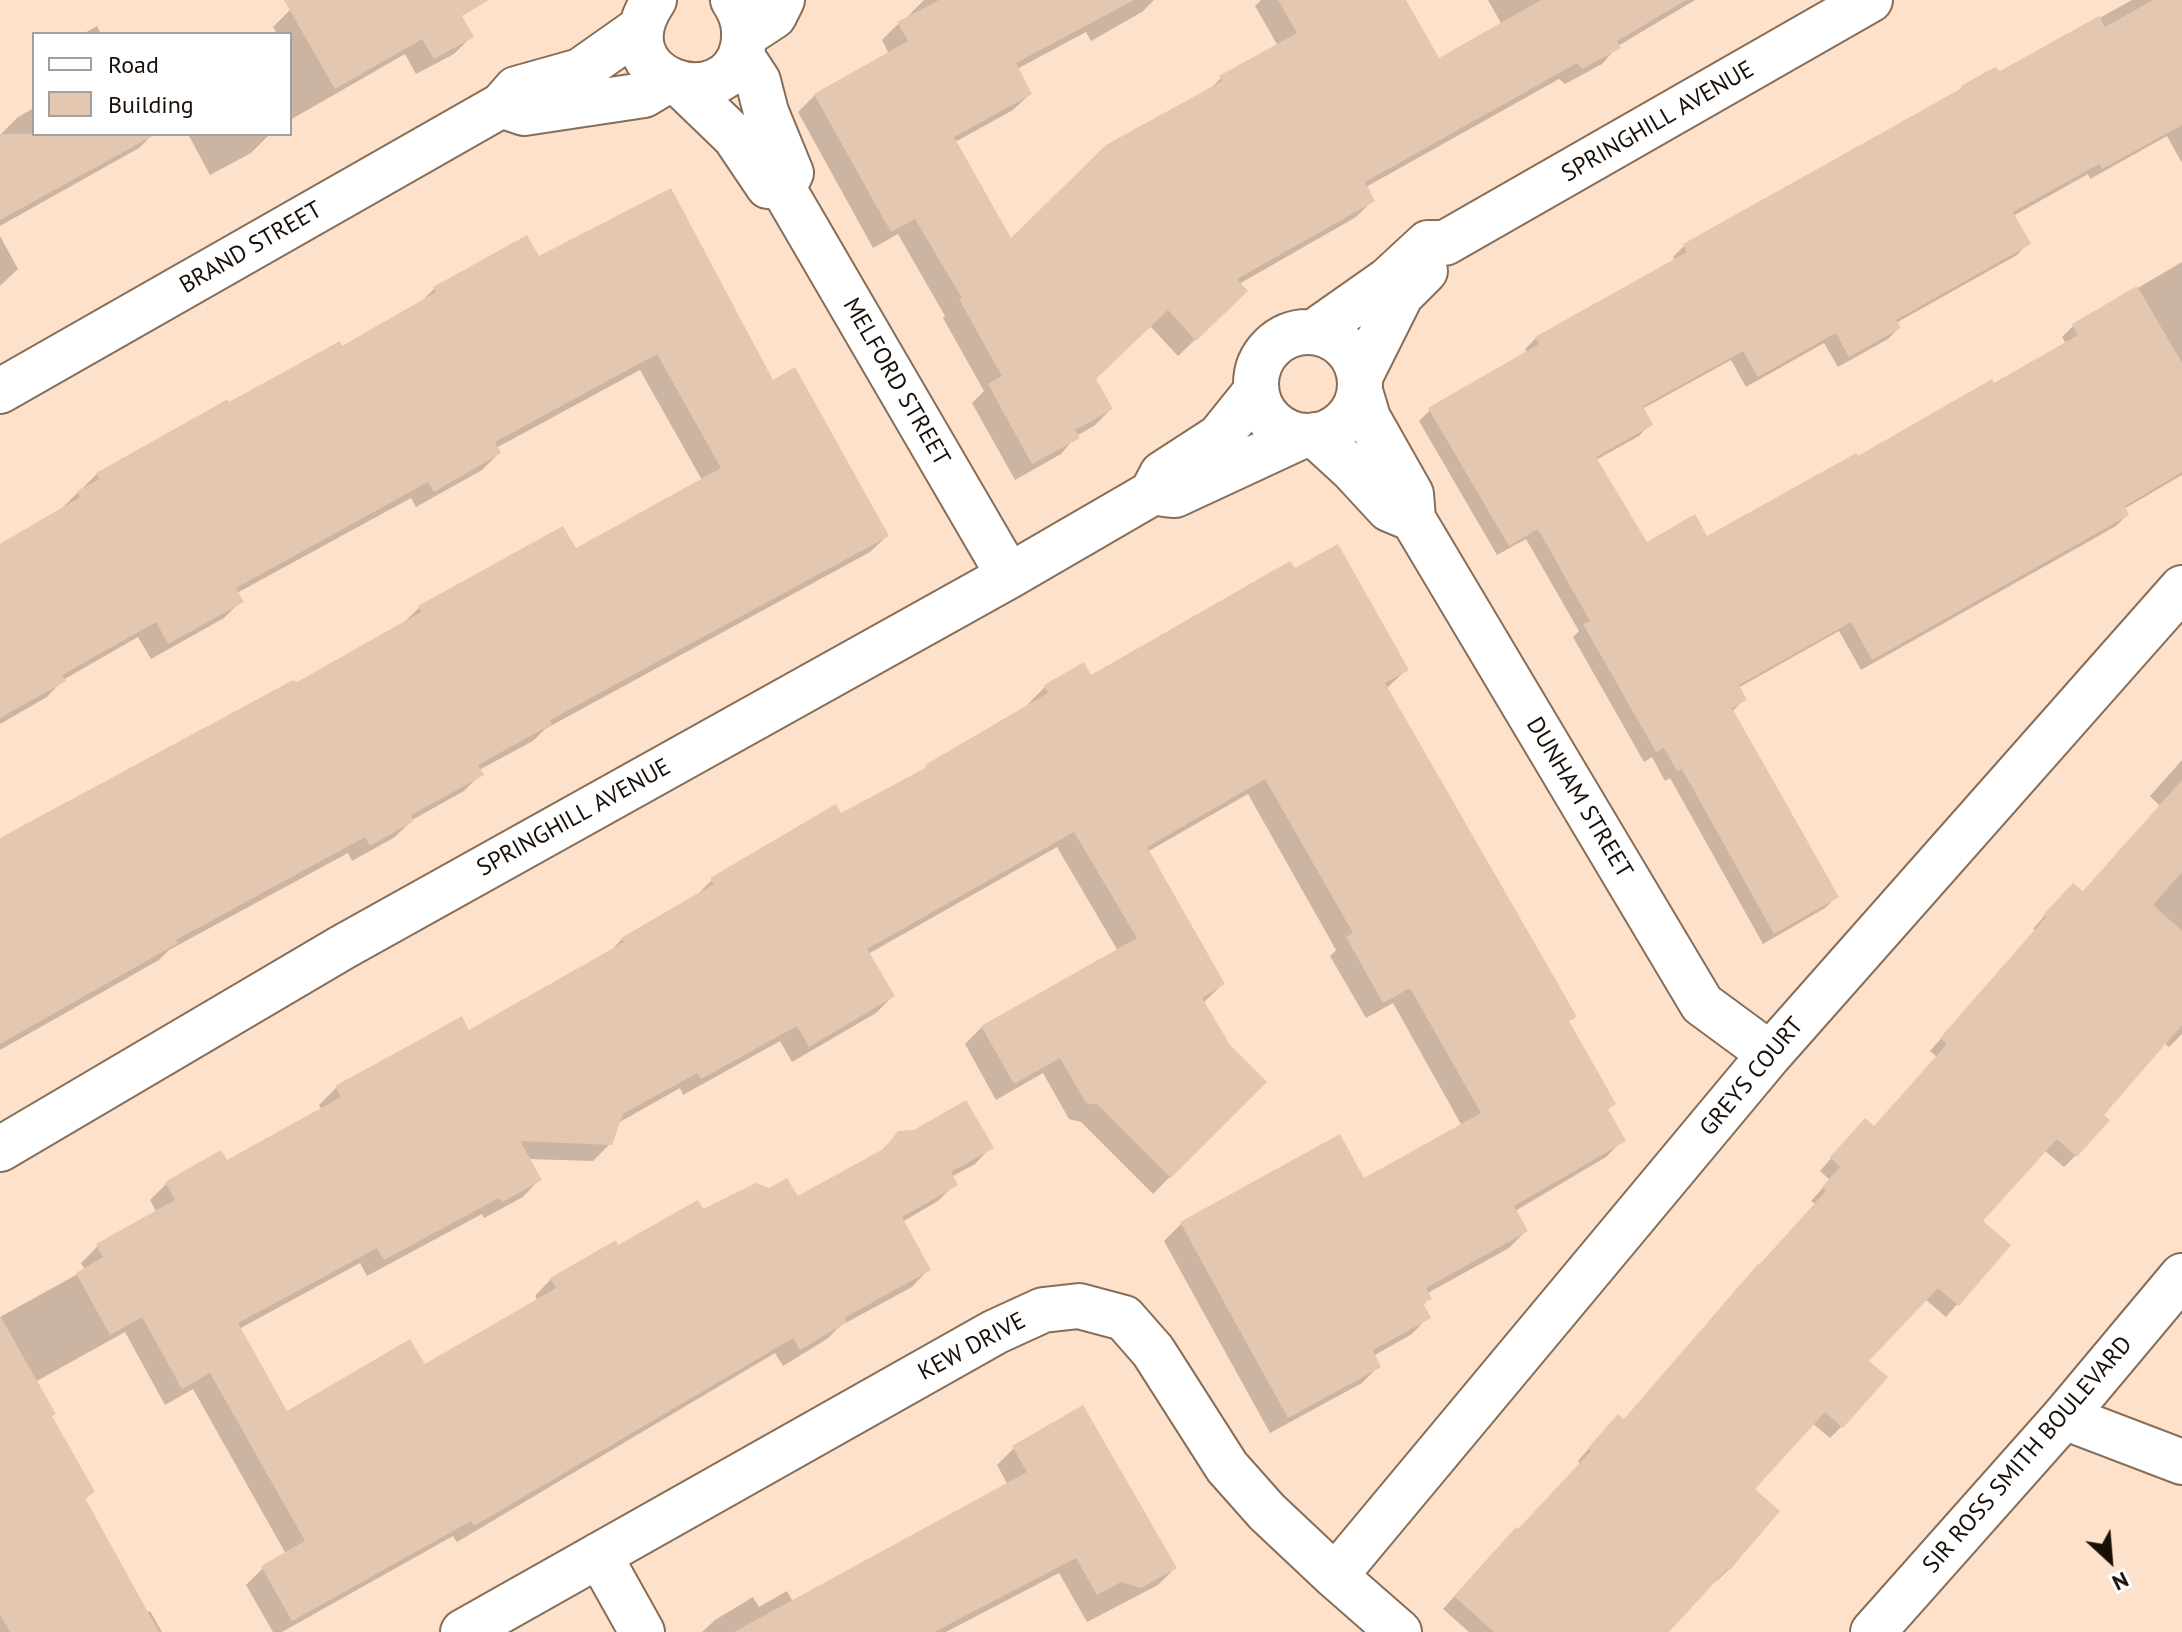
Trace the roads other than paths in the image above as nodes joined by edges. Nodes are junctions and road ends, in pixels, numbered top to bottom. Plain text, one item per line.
1 (782, 0) edge
2 (1870, 0) edge
3 (647, 14) edge
4 (740, 30) edge
5 (675, 83) junction
6 (502, 105) junction
7 (783, 188) junction
8 (1445, 243) junction
9 (1314, 332) junction
10 (1360, 384) junction
11 (0, 391) edge
12 (1256, 391) junction
13 (1308, 436) junction
14 (1152, 493) junction
15 (1413, 519) junction
16 (1009, 576) junction
17 (2182, 588) edge
18 (1770, 1054) junction
19 (0, 1149) edge
20 (2182, 1276) edge
21 (2064, 1417) junction
22 (2182, 1462) edge
23 (599, 1555) junction
24 (1335, 1576) junction
25 (463, 1632) edge
26 (642, 1632) edge
27 (1399, 1632) edge
28 (1873, 1632) edge

1 - 4 street
2 - 8 street, SPRINGHILL AVENUE
3 - 5 street, MELFORD STREET
3 - 6 street, BRAND STREET
4 - 5 street
4 - 7 street, MELFORD STREET
5 - 6 street
5 - 7 street, MELFORD STREET
6 - 11 street, BRAND STREET
7 - 16 street, MELFORD STREET
8 - 9 street, SPRINGHILL AVENUE
8 - 10 street, SPRINGHILL AVENUE
9 - 10 street
9 - 12 street
10 - 13 street
10 - 15 street, DUNHAM STREET
12 - 13 street
12 - 14 street, SPRINGHILL AVENUE
13 - 14 street, SPRINGHILL AVENUE
13 - 15 street, DUNHAM STREET
14 - 16 street, SPRINGHILL AVENUE
15 - 18 street, DUNHAM STREET
16 - 19 street, SPRINGHILL AVENUE
17 - 18 street, GREYS COURT
18 - 24 street, GREYS COURT
20 - 21 street, SIR ROSS SMITH BOULEVARD
21 - 22 street
21 - 28 street, SIR ROSS SMITH BOULEVARD
23 - 24 street, KEW DRIVE
23 - 25 street, KEW DRIVE
23 - 26 street
24 - 27 street, KEW DRIVE

